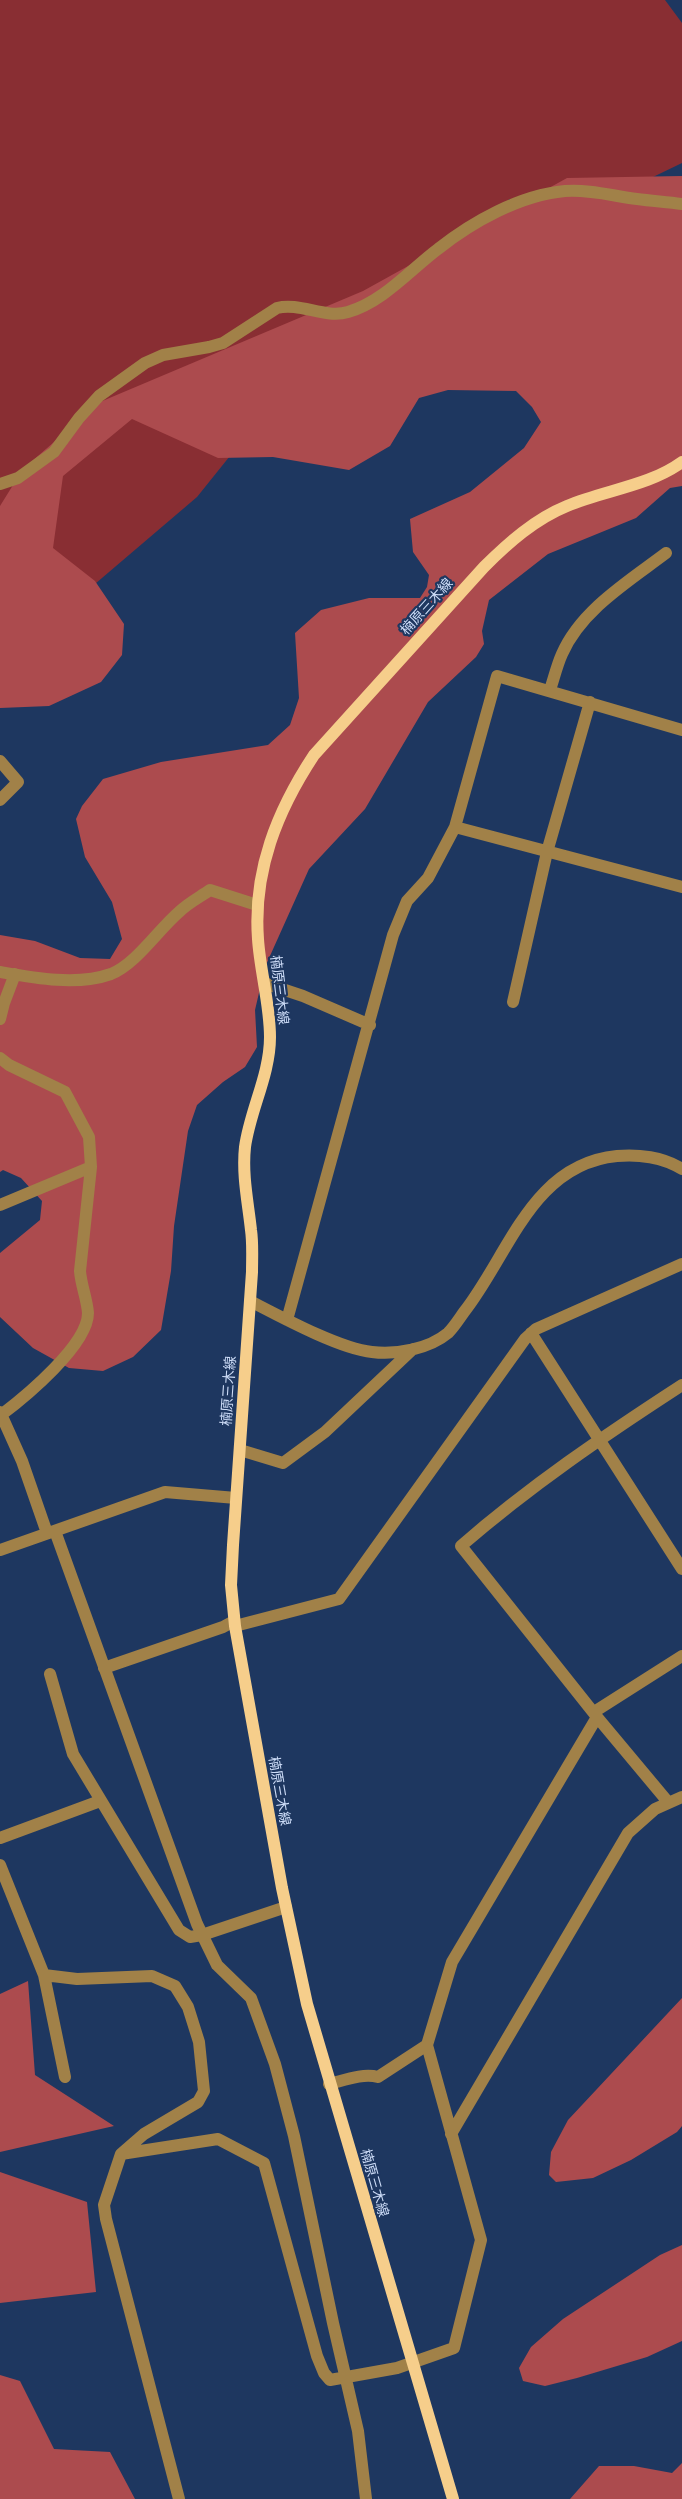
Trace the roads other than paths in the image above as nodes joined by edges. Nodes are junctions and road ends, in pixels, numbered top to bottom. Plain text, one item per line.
1 (682, 204) edge
2 (682, 462) edge
3 (0, 484) edge
4 (666, 553) dead end
5 (550, 690) junction
6 (590, 702) junction
7 (682, 730) edge
8 (0, 761) edge
9 (0, 800) edge
10 (454, 827) junction
11 (547, 852) junction
12 (682, 887) edge
13 (257, 905) junction
14 (0, 972) edge
15 (15, 974) junction
16 (264, 984) junction
17 (513, 1002) dead end
18 (0, 1019) edge
19 (370, 1025) junction
20 (0, 1058) edge
21 (91, 1167) junction
22 (682, 1169) edge
23 (0, 1205) edge
24 (682, 1264) edge
25 (250, 1301) junction
26 (287, 1320) junction
27 (531, 1333) junction
28 (415, 1348) junction
29 (682, 1385) edge
30 (1, 1414) edge
31 (598, 1439) junction
32 (240, 1450) junction
33 (236, 1498) junction
34 (51, 1532) junction
35 (0, 1550) edge
36 (682, 1569) edge
37 (235, 1624) junction
38 (682, 1656) edge
39 (104, 1668) junction
40 (50, 1674) dead end
41 (595, 1714) junction
42 (682, 1797) edge
43 (100, 1801) junction
44 (668, 1802) junction
45 (0, 1838) edge
46 (0, 1865) edge
47 (286, 1907) junction
48 (202, 1935) junction
49 (44, 1975) junction
50 (427, 2045) junction
51 (65, 2077) dead end
52 (329, 2084) junction
53 (452, 2134) junction
54 (121, 2154) junction
55 (412, 2362) junction
56 (346, 2379) junction
57 (180, 2499) edge
58 (366, 2499) edge
59 (453, 2499) edge

1 - 3 street
2 - 13 main road, 楠原三木線
4 - 5 street
5 - 6 street
5 - 10 street
6 - 7 street
6 - 11 street
8 - 9 street
10 - 11 street
10 - 19 street
11 - 12 street
11 - 17 street
13 - 15 street
13 - 16 main road, 楠原三木線
14 - 15 street
15 - 18 street
16 - 19 street
16 - 25 main road, 楠原三木線
19 - 26 street
20 - 21 street
21 - 23 street
21 - 30 street
22 - 28 street
24 - 27 street
25 - 26 street
25 - 32 main road, 楠原三木線
26 - 28 street
27 - 31 street
27 - 37 street
28 - 32 street
29 - 31 street
30 - 34 street
31 - 36 street
31 - 41 street
32 - 33 main road, 楠原三木線
33 - 34 street
33 - 37 main road, 楠原三木線
34 - 35 street
34 - 39 street
37 - 39 street
37 - 47 main road, 楠原三木線
38 - 41 street
39 - 48 street
40 - 43 street
41 - 44 street
41 - 50 street
42 - 44 street
43 - 45 street
43 - 48 street
44 - 53 street
46 - 49 street
47 - 48 street
47 - 52 main road, 楠原三木線
48 - 56 street
49 - 51 street
49 - 54 street
50 - 52 street
50 - 53 street
52 - 55 main road, 楠原三木線
53 - 55 street
54 - 56 street
54 - 57 street
55 - 56 street
55 - 59 main road, 楠原三木線
56 - 58 street

